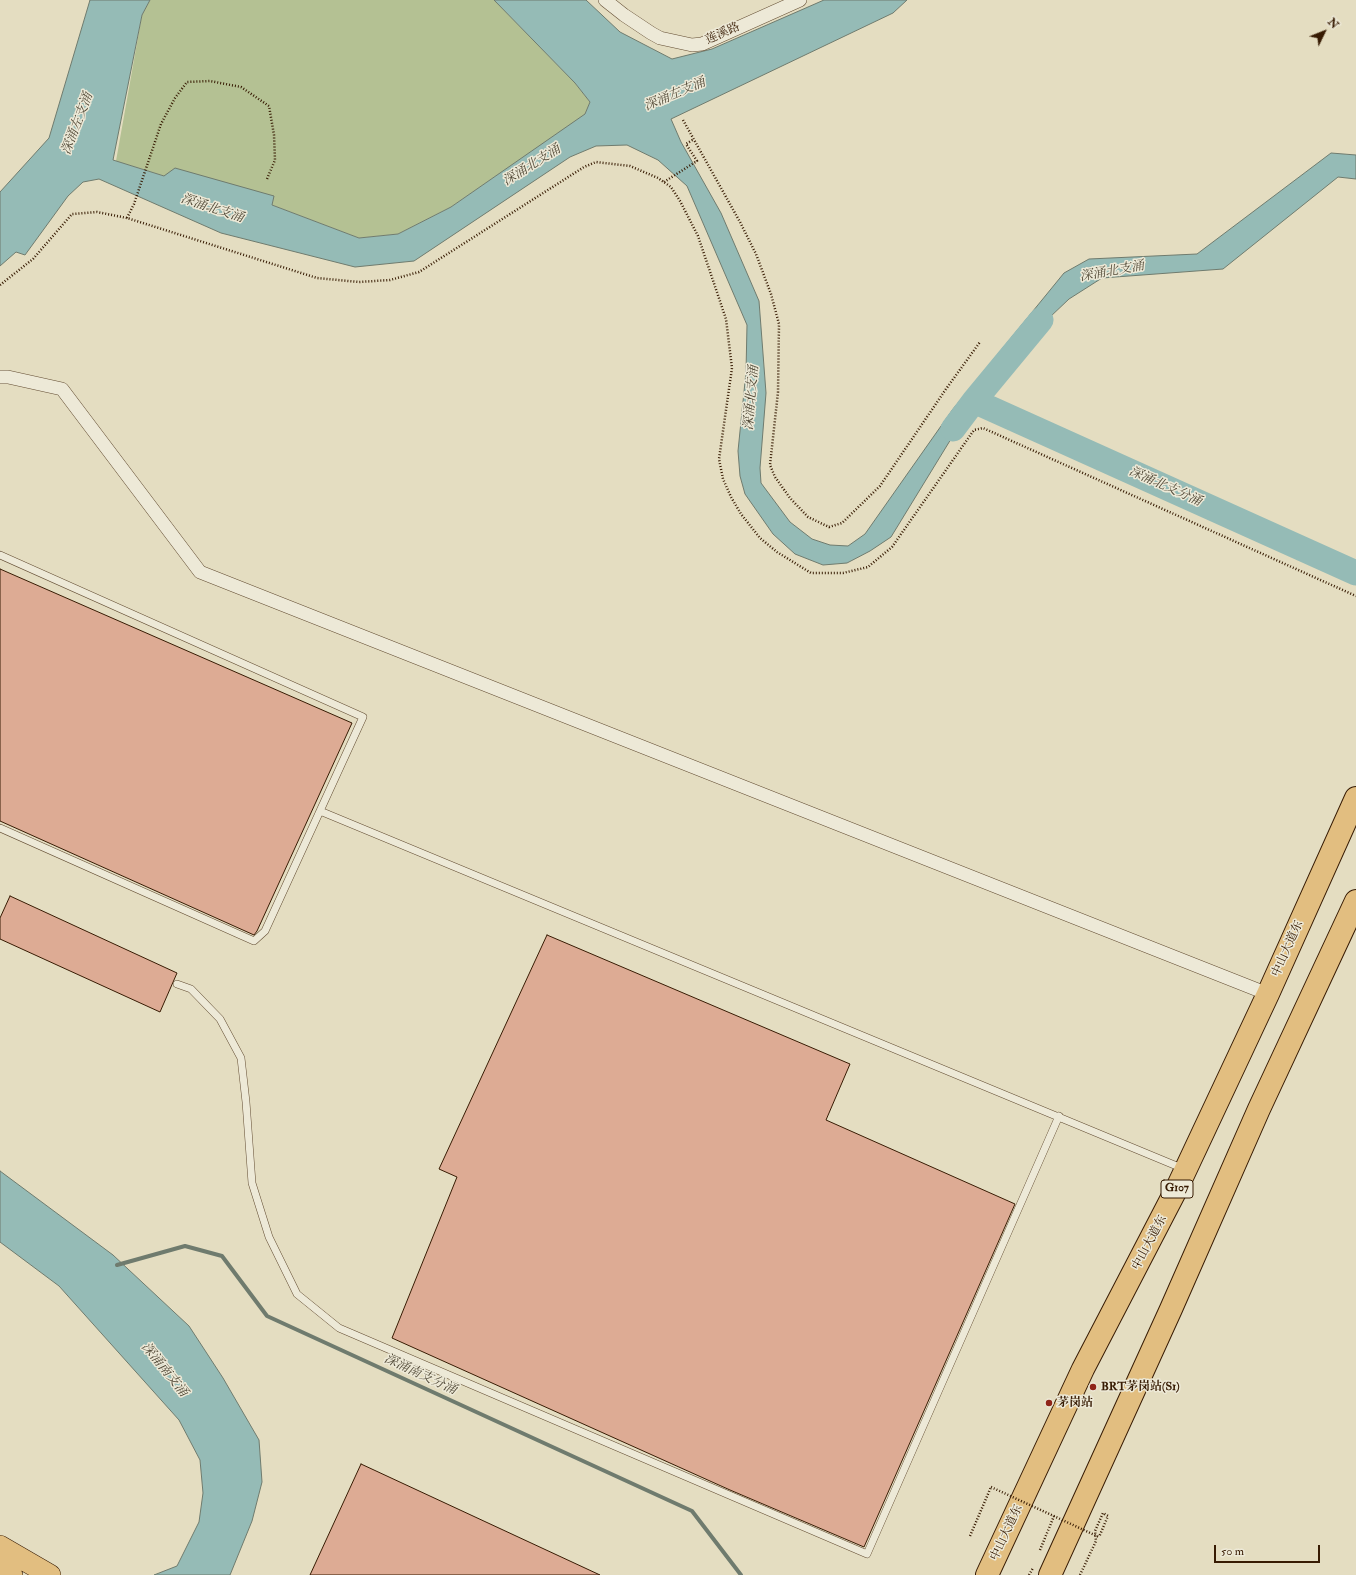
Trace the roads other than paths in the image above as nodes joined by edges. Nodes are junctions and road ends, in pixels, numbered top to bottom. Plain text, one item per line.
1 (605, 0) edge
2 (800, 0) edge
3 (0, 377) edge
4 (0, 555) edge
5 (1356, 798) edge
6 (320, 811) junction
7 (0, 828) edge
8 (1356, 900) edge
9 (177, 984) dead end
10 (1268, 994) junction
11 (1059, 1116) junction
12 (1186, 1169) junction
13 (0, 1546) edge
14 (1042, 1568) edge
15 (50, 1575) edge
16 (988, 1575) edge

1 - 2 street, 莲溪路
3 - 10 street
4 - 6 lane
5 - 10 highway, 中山大道东 / G107
6 - 7 lane
6 - 11 lane
8 - 14 highway
9 - 11 lane
10 - 12 highway, 中山大道东 / G107
11 - 12 lane
12 - 16 highway, 中山大道东 / G107
13 - 15 main road

